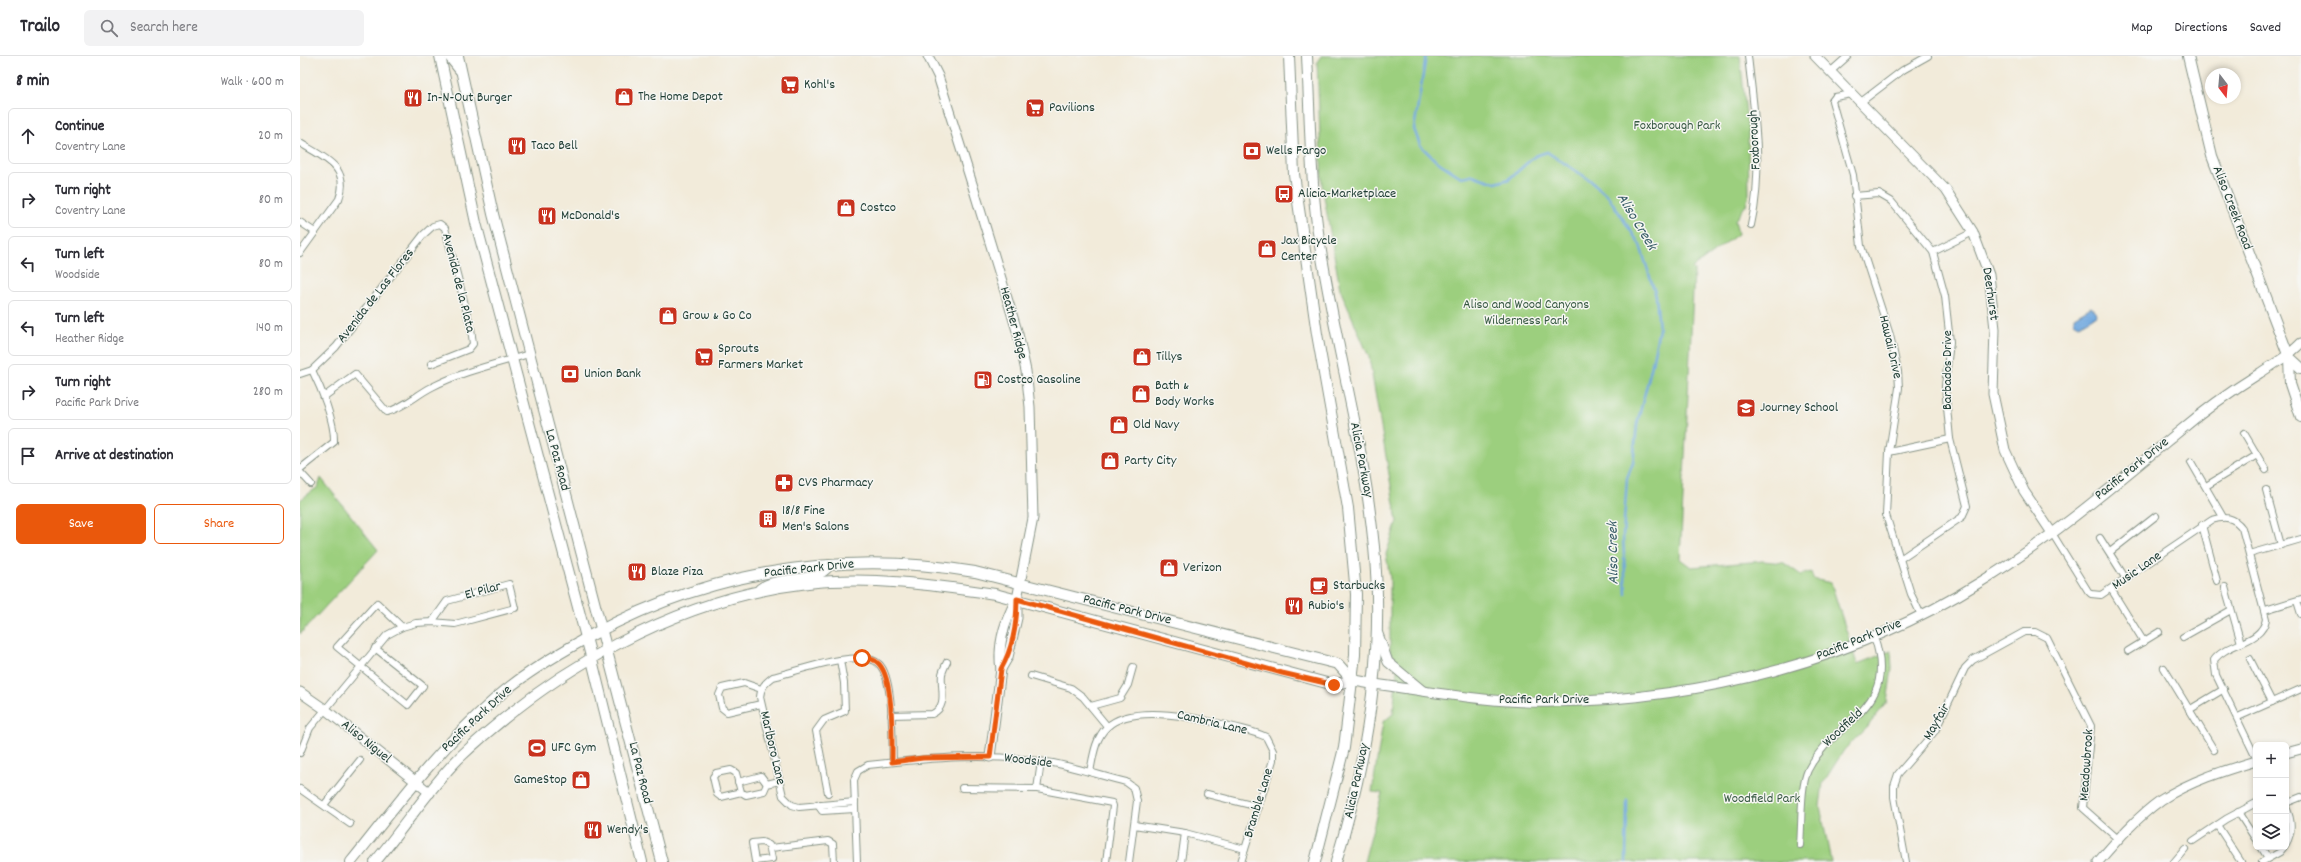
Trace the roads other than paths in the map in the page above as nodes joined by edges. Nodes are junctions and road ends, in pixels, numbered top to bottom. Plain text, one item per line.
1 (440, 56) edge
2 (449, 56) edge
3 (458, 56) edge
4 (928, 56) edge
5 (1288, 56) edge
6 (1307, 56) edge
7 (1748, 56) edge
8 (1816, 56) edge
9 (1848, 56) edge
10 (1928, 56) edge
11 (2188, 56) edge
12 (461, 71) junction
13 (1830, 72) junction
14 (1852, 94) junction
15 (1861, 102) junction
16 (300, 143) edge
17 (1854, 196) junction
18 (300, 222) edge
19 (440, 224) joint
20 (1751, 224) dead end
21 (315, 232) junction
22 (1972, 232) junction
23 (302, 244) edge
24 (300, 252) edge
25 (1933, 252) junction
26 (2301, 343) edge
27 (529, 354) junction
28 (2301, 354) edge
29 (2288, 357) junction
30 (512, 359) junction
31 (431, 364) dead end
32 (2301, 368) edge
33 (312, 370) junction
34 (300, 374) edge
35 (325, 396) junction
36 (2301, 417) edge
37 (2244, 433) dead end
38 (1950, 439) junction
39 (1889, 452) junction
40 (2257, 455) junction
41 (2191, 462) dead end
42 (300, 468) edge
43 (2266, 470) dead end
44 (300, 472) edge
45 (311, 484) dead end
46 (2206, 486) junction
47 (2266, 490) dead end
48 (2156, 516) dead end
49 (2223, 516) junction
50 (2202, 525) junction
51 (2052, 533) junction
52 (2100, 538) dead end
53 (2301, 539) edge
54 (2281, 545) junction
55 (2110, 552) junction
56 (2249, 554) junction
57 (1900, 558) junction
58 (829, 565) junction
59 (2126, 579) junction
60 (2217, 581) dead end
61 (1021, 582) junction
62 (2225, 587) dead end
63 (2111, 589) junction
64 (753, 593) junction
65 (1017, 599) junction
66 (2299, 600) edge
67 (2232, 610) junction
68 (2265, 610) junction
69 (1921, 614) junction
70 (2301, 614) edge
71 (432, 622) junction
72 (402, 627) junction
73 (601, 629) junction
74 (2159, 632) dead end
75 (1377, 633) junction
76 (1874, 636) junction
77 (2183, 637) dead end
78 (586, 638) junction
79 (2047, 638) joint
80 (2144, 642) junction
81 (2241, 643) junction
82 (375, 648) junction
83 (608, 650) junction
84 (2128, 652) dead end
85 (2250, 659) dead end
86 (592, 660) junction
87 (840, 660) junction
88 (947, 662) dead end
89 (360, 666) junction
90 (1133, 667) dead end
91 (2164, 668) dead end
92 (1031, 676) dead end
93 (1352, 680) junction
94 (1374, 684) junction
95 (761, 689) junction
96 (2224, 689) junction
97 (2301, 689) edge
98 (300, 692) edge
99 (1426, 693) junction
100 (2272, 702) junction
101 (761, 704) junction
102 (1091, 706) junction
103 (326, 710) junction
104 (2189, 710) junction
105 (891, 715) junction
106 (2238, 717) junction
107 (1107, 726) junction
108 (1270, 743) joint
109 (2301, 749) edge
110 (2214, 750) dead end
111 (2289, 752) edge
112 (300, 753) edge
113 (2253, 753) edge
114 (990, 757) junction
115 (360, 760) dead end
116 (2253, 761) edge
117 (892, 762) junction
118 (1041, 762) junction
119 (1090, 772) junction
120 (779, 781) junction
121 (415, 782) junction
122 (738, 782) junction
123 (767, 784) junction
124 (962, 788) dead end
125 (300, 789) edge
126 (1037, 789) junction
127 (741, 792) junction
128 (430, 793) junction
129 (828, 794) dead end
130 (1206, 794) dead end
131 (2301, 797) edge
132 (855, 802) junction
133 (2289, 802) edge
134 (816, 804) junction
135 (2253, 804) edge
136 (324, 805) junction
137 (1259, 807) junction
138 (855, 809) junction
139 (2238, 812) junction
140 (2289, 819) edge
141 (350, 824) dead end
142 (1134, 825) junction
143 (2218, 825) junction
144 (1185, 833) junction
145 (2289, 834) edge
146 (2253, 835) edge
147 (2118, 839) junction
148 (2193, 841) dead end
149 (1800, 845) dead end
150 (770, 848) dead end
151 (1245, 849) junction
152 (2185, 849) dead end
153 (2263, 850) edge
154 (2282, 850) edge
155 (2268, 858) junction
156 (351, 862) edge
157 (375, 862) edge
158 (642, 862) edge
159 (662, 862) edge
160 (834, 862) edge
161 (857, 862) edge
162 (1106, 862) edge
163 (1129, 862) edge
164 (1181, 862) edge
165 (1241, 862) edge
166 (1315, 862) edge
167 (1336, 862) edge
168 (1906, 862) edge
169 (2098, 862) edge
170 (2174, 862) edge
171 (2241, 862) edge
172 (2262, 862) edge

1 - 30 main road, La Paz Road
2 - 12 main road
3 - 12 main road, La Paz Road
4 - 61 street, Heather Ridge
5 - 93 main road, Alicia Parkway
6 - 75 main road, Alicia Parkway
7 - 20 street, Foxborough
8 - 13 street, Deerhurst
9 - 13 street
10 - 15 street
11 - 29 main road, Aliso Creek Road
12 - 27 main road, La Paz Road
13 - 14 street, Deerhurst
14 - 15 street, Deerhurst
14 - 17 street, Hawaii Drive
15 - 22 street, Deerhurst
16 - 21 street
17 - 25 street, Barbados Drive
17 - 39 street, Hawaii Drive
18 - 21 street
19 - 31 street, Avenida de la Plata
19 - 33 street, Avenida de Las Flores
21 - 23 street
22 - 25 street
22 - 51 street, Deerhurst
23 - 24 street
25 - 38 street, Barbados Drive
26 - 29 street, Pacific Park Drive
27 - 30 street
27 - 73 main road, La Paz Road
28 - 29 street, Pacific Park Drive
29 - 32 main road, Aliso Creek Road
29 - 36 main road, Aliso Creek Road
29 - 51 street, Pacific Park Drive
30 - 35 street
30 - 78 main road, La Paz Road
33 - 34 street
33 - 35 street
35 - 42 street
37 - 40 street
38 - 39 street
38 - 57 street, Barbados Drive
39 - 57 street, Hawaii Drive
40 - 43 street
40 - 46 street
41 - 46 street
44 - 45 street
46 - 49 street
47 - 54 street
48 - 55 street
49 - 50 street, Music Lane
49 - 56 street
50 - 59 street, Music Lane
50 - 60 street
51 - 63 street, Music Lane
51 - 69 street, Pacific Park Drive
52 - 55 street
53 - 54 street
54 - 56 street
55 - 59 street
56 - 68 street
57 - 69 street, Hawaii Drive
58 - 61 main road, Pacific Park Drive
58 - 64 main road
58 - 73 main road, Pacific Park Drive
59 - 63 street, Music Lane
61 - 65 street, Heather Ridge
61 - 93 main road, Pacific Park Drive
62 - 67 street
63 - 80 street
64 - 65 main road, Pacific Park Drive
64 - 83 main road, Pacific Park Drive
65 - 93 main road, Pacific Park Drive
65 - 114 street, Heather Ridge
66 - 68 street
66 - 70 street
67 - 77 street
67 - 81 street
68 - 81 street
69 - 76 street, Pacific Park Drive
71 - 71 street, El Pilar
71 - 72 street, El Pilar
72 - 82 street, El Pilar
72 - 89 street
73 - 78 main road, Pacific Park Drive
73 - 83 main road, La Paz Road
74 - 80 street
75 - 94 main road, Alicia Parkway
75 - 99 street
76 - 99 street, Pacific Park Drive
76 - 149 street, Woodfield
78 - 86 main road, La Paz Road
78 - 121 main road, Pacific Park Drive
79 - 147 street, Meadowbrook
79 - 168 street, Mayfair
80 - 84 street
81 - 96 street
82 - 89 street, El Pilar
82 - 89 street
83 - 86 main road, Pacific Park Drive
83 - 159 main road, La Paz Road
85 - 100 street
86 - 128 main road, Pacific Park Drive
86 - 158 main road, La Paz Road
87 - 95 street
87 - 105 street
87 - 129 street
88 - 105 street
89 - 103 street, El Pilar
90 - 102 street
91 - 104 street
92 - 102 street
93 - 94 main road, Pacific Park Drive
93 - 166 main road, Alicia Parkway
94 - 99 street, Pacific Park Drive
94 - 167 main road, Alicia Parkway
95 - 101 street, Marlboro Lane
95 - 101 street
96 - 104 street
96 - 106 street
97 - 100 street
98 - 103 street, Aliso Niguel
100 - 106 street
101 - 120 street, Marlboro Lane
102 - 107 street
103 - 112 street, El Pilar
103 - 121 street, Aliso Niguel
104 - 110 street
105 - 117 street
106 - 113 street
107 - 108 street, Cambria Lane
107 - 119 street
108 - 137 street, Bramble Lane
109 - 111 street
114 - 117 street, Woodside
114 - 118 street, Woodside
115 - 136 street
116 - 147 street
117 - 132 street, Woodside
118 - 119 street, Woodside
118 - 126 street
119 - 142 street, Woodside
120 - 123 street
120 - 134 street, Marlboro Lane
121 - 128 street, Aliso Niguel
121 - 156 main road, Pacific Park Drive
122 - 123 street
122 - 127 street
122 - 127 street
123 - 127 street
124 - 126 street
125 - 136 street
126 - 162 street
128 - 157 main road, Pacific Park Drive
130 - 137 street
131 - 133 street
132 - 134 street, Marlboro Lane
132 - 138 street
134 - 138 street, Marlboro Lane
135 - 139 street
136 - 141 street
137 - 151 street, Bramble Lane
138 - 161 street
139 - 143 street
139 - 146 street
140 - 145 street
142 - 144 street
142 - 163 street
143 - 148 street
143 - 171 street
144 - 151 street
144 - 164 street
147 - 169 street
150 - 160 street
151 - 165 street, Bramble Lane
152 - 170 street
153 - 155 street
154 - 155 street
155 - 172 street

